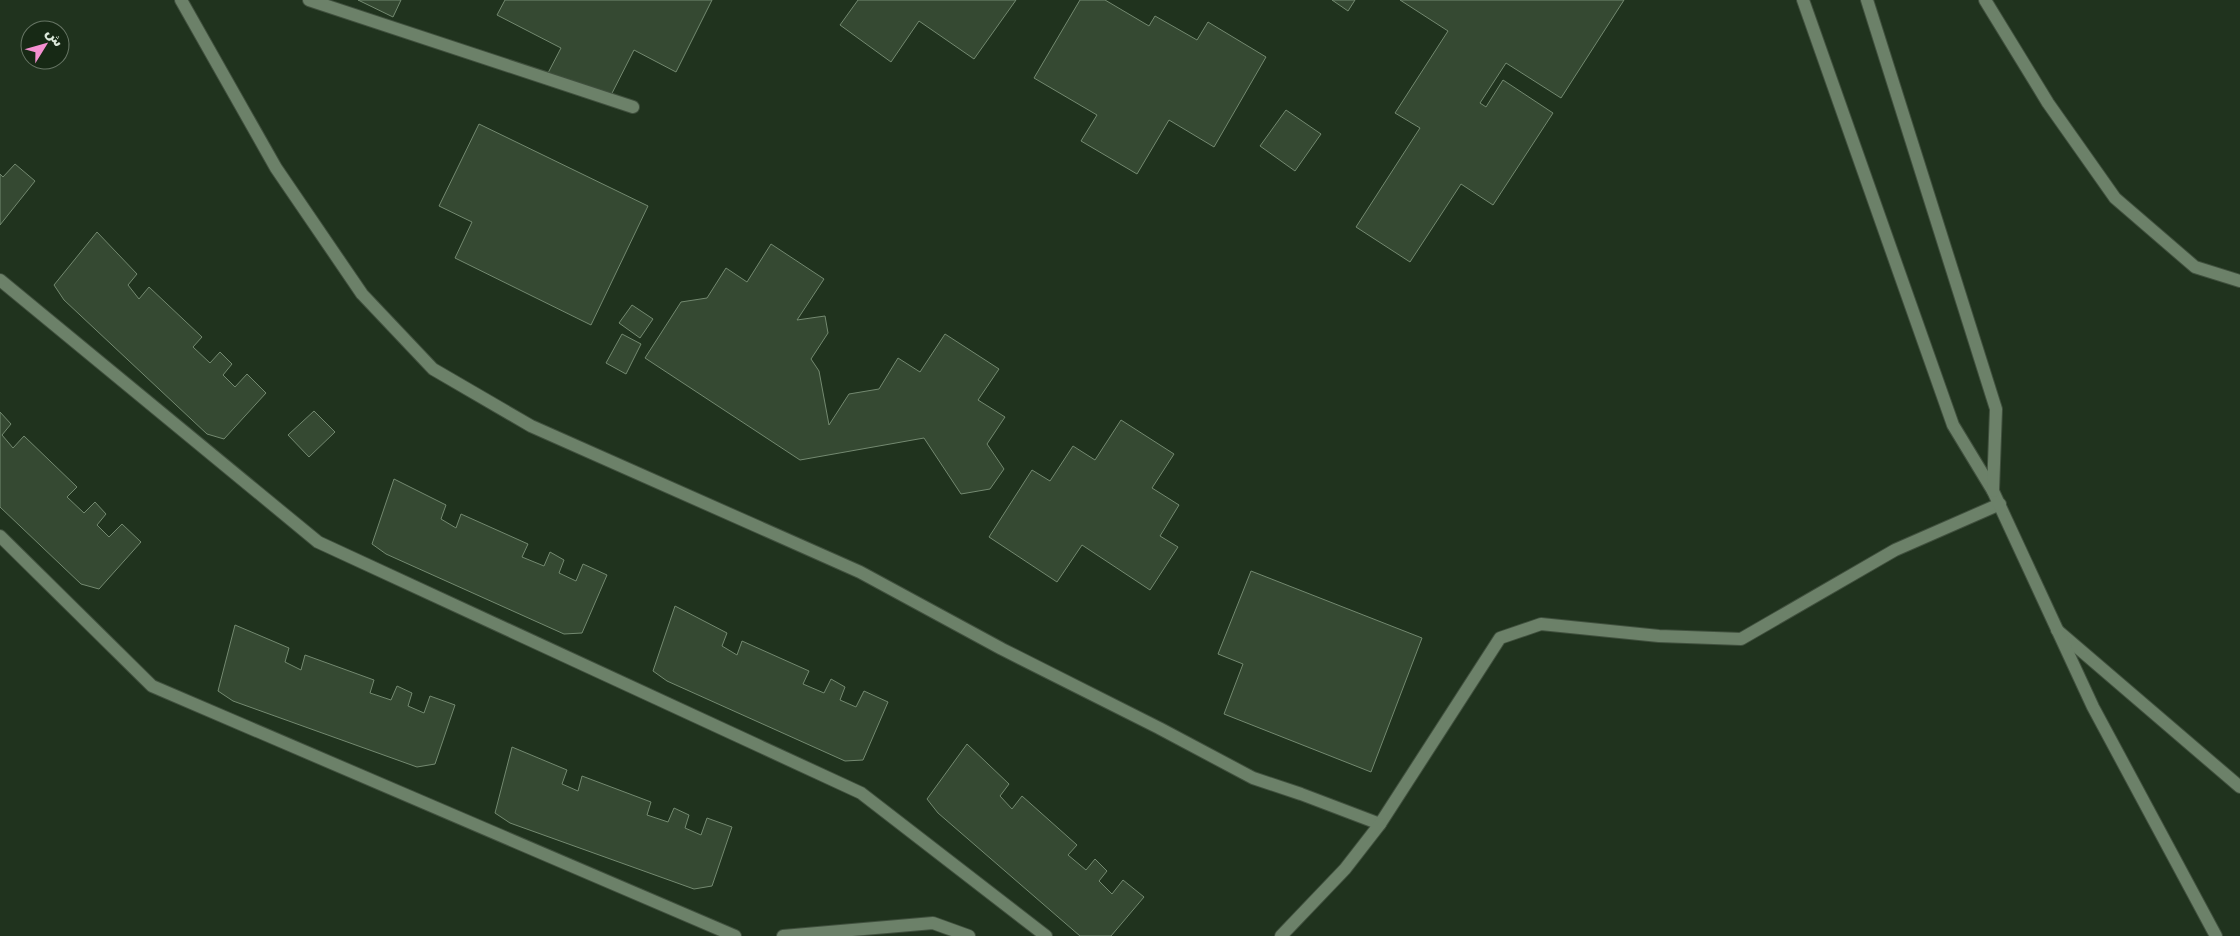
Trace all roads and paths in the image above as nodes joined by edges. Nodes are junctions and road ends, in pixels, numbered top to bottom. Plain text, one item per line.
1 (181, 0) edge
2 (309, 0) edge
3 (1803, 0) edge
4 (1867, 0) edge
5 (1984, 0) edge
6 (633, 106) dead end
7 (0, 280) edge
8 (2240, 281) edge
9 (1993, 490) junction
10 (2000, 504) junction
11 (0, 536) edge
12 (2057, 630) junction
13 (2240, 786) edge
14 (1380, 824) junction
15 (735, 936) edge
16 (783, 936) edge
17 (969, 936) edge
18 (1046, 936) edge
19 (1281, 936) edge
20 (2216, 936) edge

1 - 14 street
2 - 6 street
3 - 9 street
4 - 9 street
5 - 8 street
7 - 18 street
9 - 10 street
10 - 12 street
10 - 14 street
11 - 15 street
12 - 13 street
12 - 20 street
14 - 19 street
16 - 17 street

